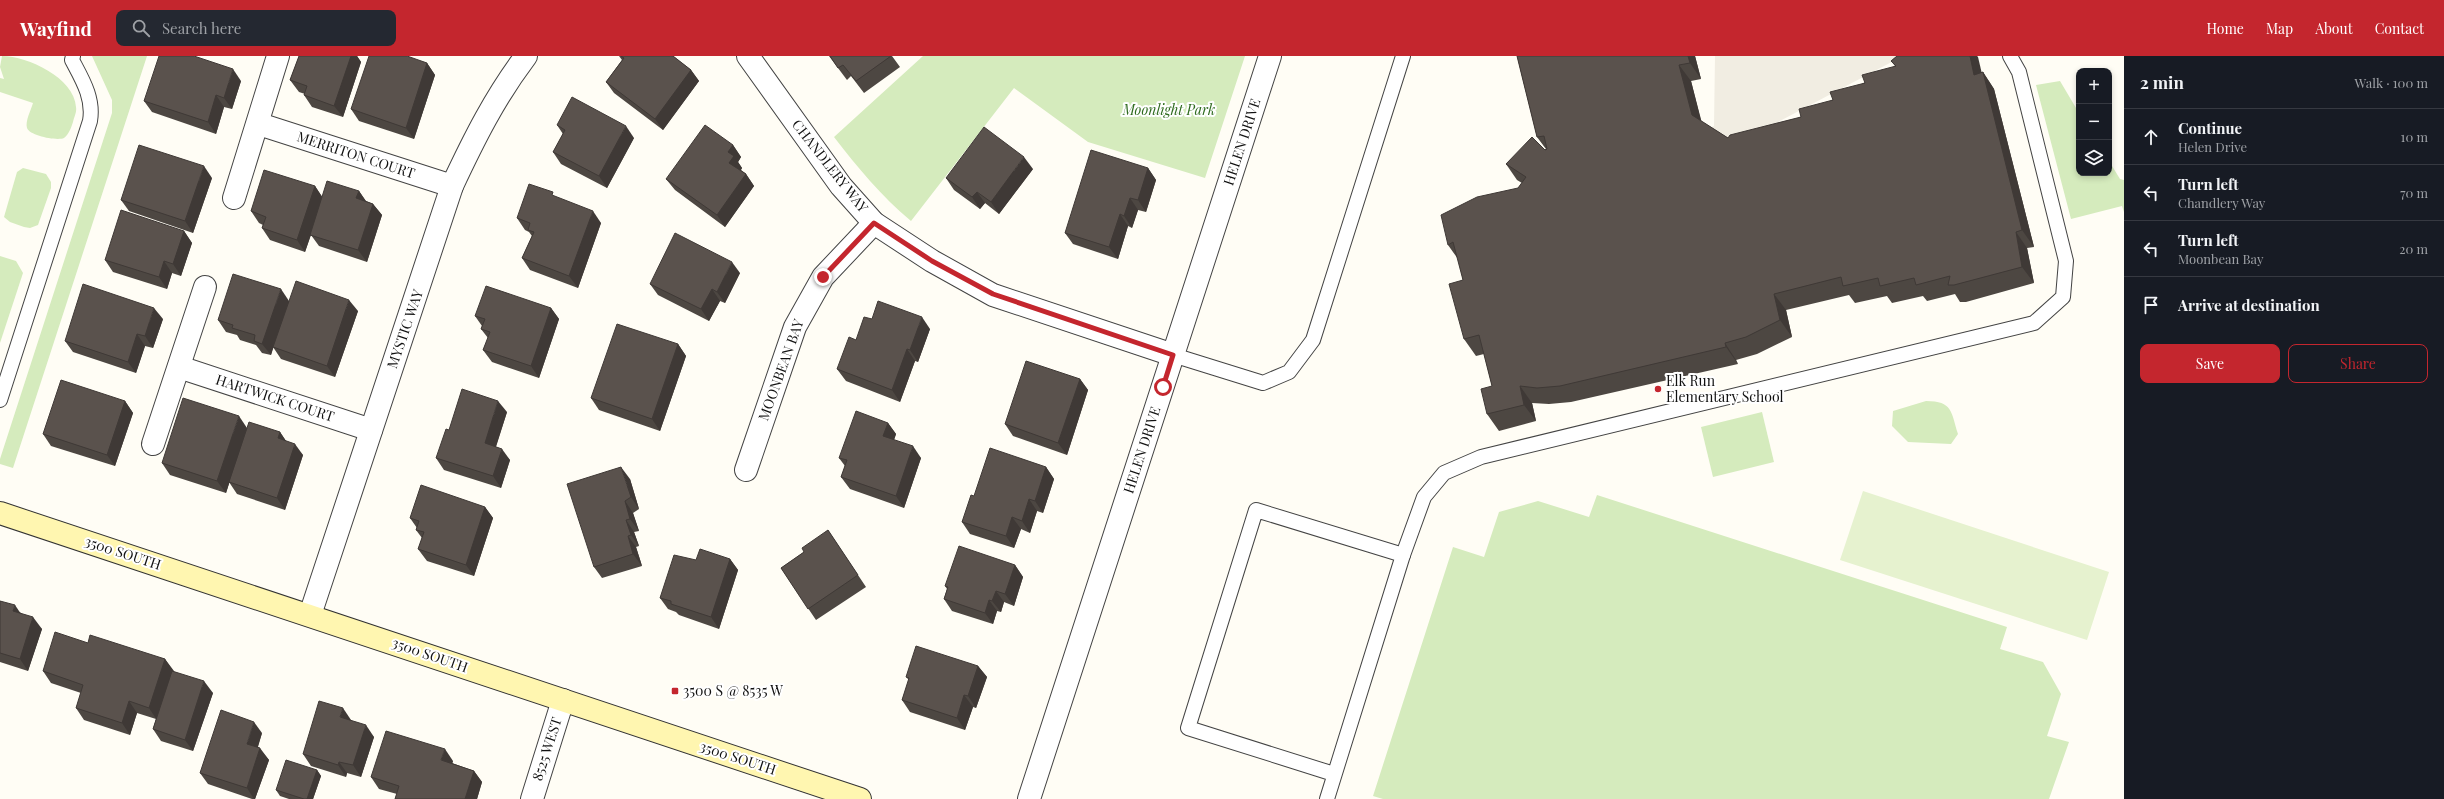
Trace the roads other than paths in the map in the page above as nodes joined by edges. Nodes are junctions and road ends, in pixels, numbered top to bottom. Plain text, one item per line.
1 (278, 56) edge
2 (526, 56) edge
3 (748, 56) edge
4 (1270, 56) edge
5 (1403, 56) edge
6 (2010, 56) edge
7 (68, 57) edge
8 (259, 124) junction
9 (452, 186) junction
10 (234, 198) dead end
11 (874, 223) junction
12 (205, 287) dead end
13 (1173, 355) junction
14 (179, 367) junction
15 (0, 400) edge
16 (371, 430) junction
17 (153, 444) dead end
18 (746, 470) dead end
19 (0, 513) edge
20 (1403, 555) junction
21 (310, 615) junction
22 (563, 700) junction
23 (1334, 774) junction
24 (532, 799) edge
25 (860, 799) edge
26 (1029, 799) edge
27 (1327, 799) edge

1 - 8 street
2 - 9 street, MYSTIC WAY
3 - 11 street, CHANDLERY WAY
4 - 13 street, HELEN DRIVE
5 - 13 lane
6 - 20 lane
7 - 15 lane
8 - 9 street, MERRITON COURT
8 - 10 street
9 - 16 street, MYSTIC WAY
11 - 13 street, CHANDLERY WAY
11 - 18 street, MOONBEAN BAY
12 - 14 street
13 - 26 street, HELEN DRIVE
14 - 16 street, HARTWICK COURT
14 - 17 street
16 - 21 street, MYSTIC WAY
19 - 21 street, 3500 SOUTH
20 - 23 lane
20 - 23 lane
21 - 22 street, 3500 SOUTH
22 - 24 street, 8525 WEST
22 - 25 street, 3500 SOUTH
23 - 27 lane

